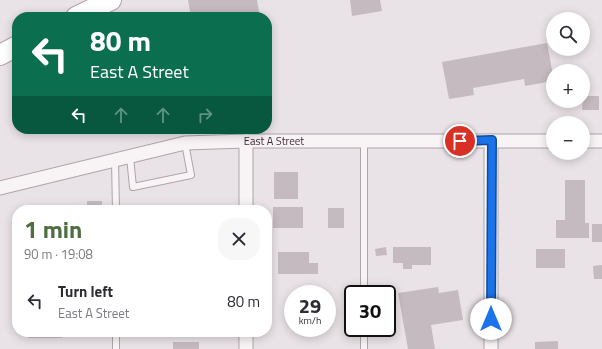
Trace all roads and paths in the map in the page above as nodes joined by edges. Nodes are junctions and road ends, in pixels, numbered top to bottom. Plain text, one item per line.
1 (111, 0) edge
2 (86, 12) edge
3 (12, 49) edge
4 (0, 55) edge
5 (492, 140) junction
6 (546, 140) edge
7 (590, 140) edge
8 (602, 140) edge
9 (246, 141) junction
10 (364, 141) junction
11 (185, 143) junction
12 (130, 157) junction
13 (115, 160) junction
14 (0, 188) edge
15 (116, 205) edge
16 (246, 205) edge
17 (364, 285) edge
18 (116, 337) edge
19 (246, 337) edge
20 (364, 337) edge
21 (116, 349) edge
22 (246, 349) edge
23 (364, 349) edge
24 (491, 349) edge

1 - 2 main road
3 - 4 main road
5 - 6 street, East A Street
5 - 10 street, East A Street
5 - 24 street
7 - 8 street
9 - 10 street, East A Street
9 - 11 street, East A Street
9 - 16 street
10 - 17 lane
11 - 12 street, East A Street
11 - 12 lane
12 - 13 street, East A Street
13 - 14 street, East A Street
13 - 15 lane
18 - 21 lane
19 - 22 street
20 - 23 lane

